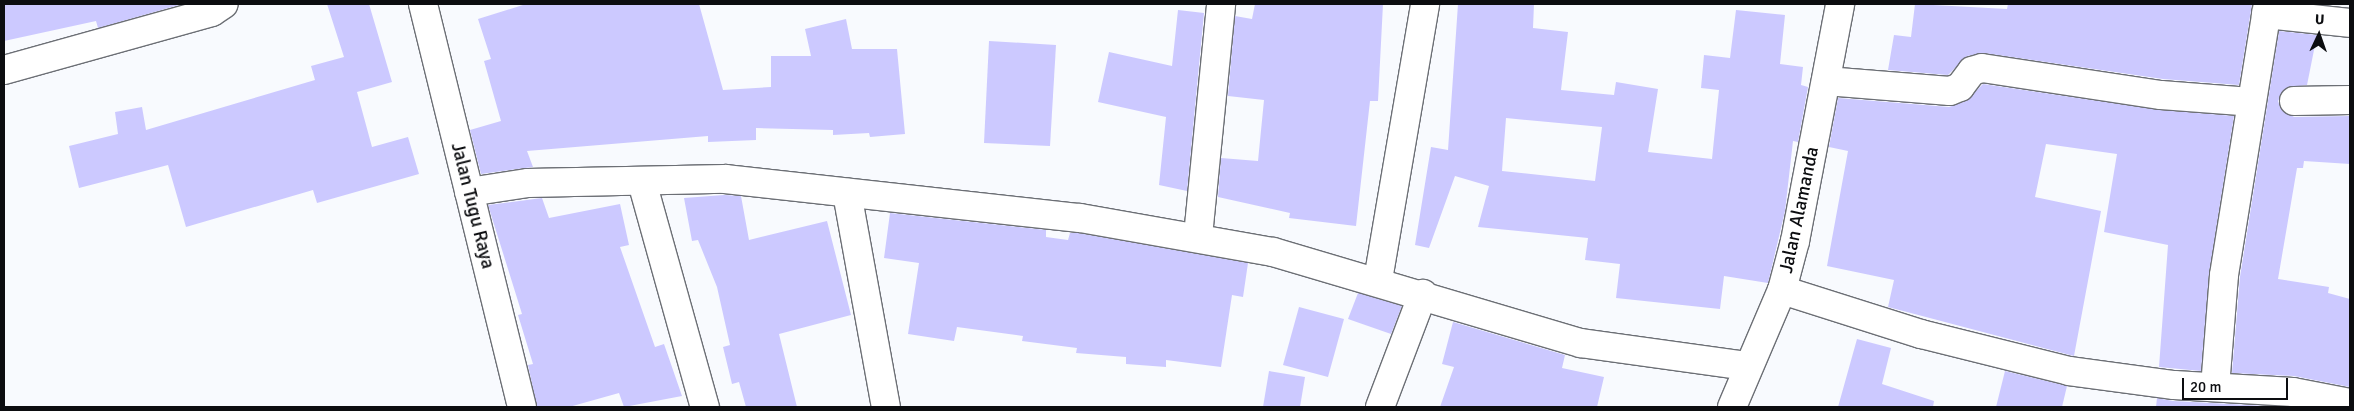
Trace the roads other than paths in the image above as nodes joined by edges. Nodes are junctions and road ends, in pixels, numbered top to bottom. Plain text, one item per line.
1 (224, 4) edge
2 (424, 4) edge
3 (1221, 4) edge
4 (1425, 4) edge
5 (1840, 4) edge
6 (2267, 9) edge
7 (2350, 23) edge
8 (4, 70) edge
9 (1826, 81) junction
10 (2350, 100) edge
11 (2294, 101) dead end
12 (2251, 102) junction
13 (642, 182) junction
14 (469, 192) junction
15 (847, 193) junction
16 (1198, 236) junction
17 (1378, 280) junction
18 (1782, 290) junction
19 (1423, 294) junction
20 (1746, 366) junction
21 (2215, 387) junction
22 (2350, 403) edge
23 (522, 407) edge
24 (705, 407) edge
25 (886, 407) edge
26 (1380, 407) edge
27 (1732, 407) edge

1 - 8 street
2 - 14 street, Jalan Tugu Raya
3 - 16 street
4 - 17 street
5 - 9 street, Jalan Alamanda
6 - 7 street
6 - 12 street
9 - 12 street
9 - 18 street, Jalan Alamanda
10 - 11 street
12 - 21 street
13 - 14 street
13 - 15 street
13 - 24 street
14 - 23 street, Jalan Tugu Raya
15 - 16 street
15 - 25 street
16 - 17 street
17 - 19 street
18 - 20 street, Jalan Alamanda
18 - 21 street
19 - 20 street
19 - 26 street
20 - 27 street, Jalan Alamanda
21 - 22 street

